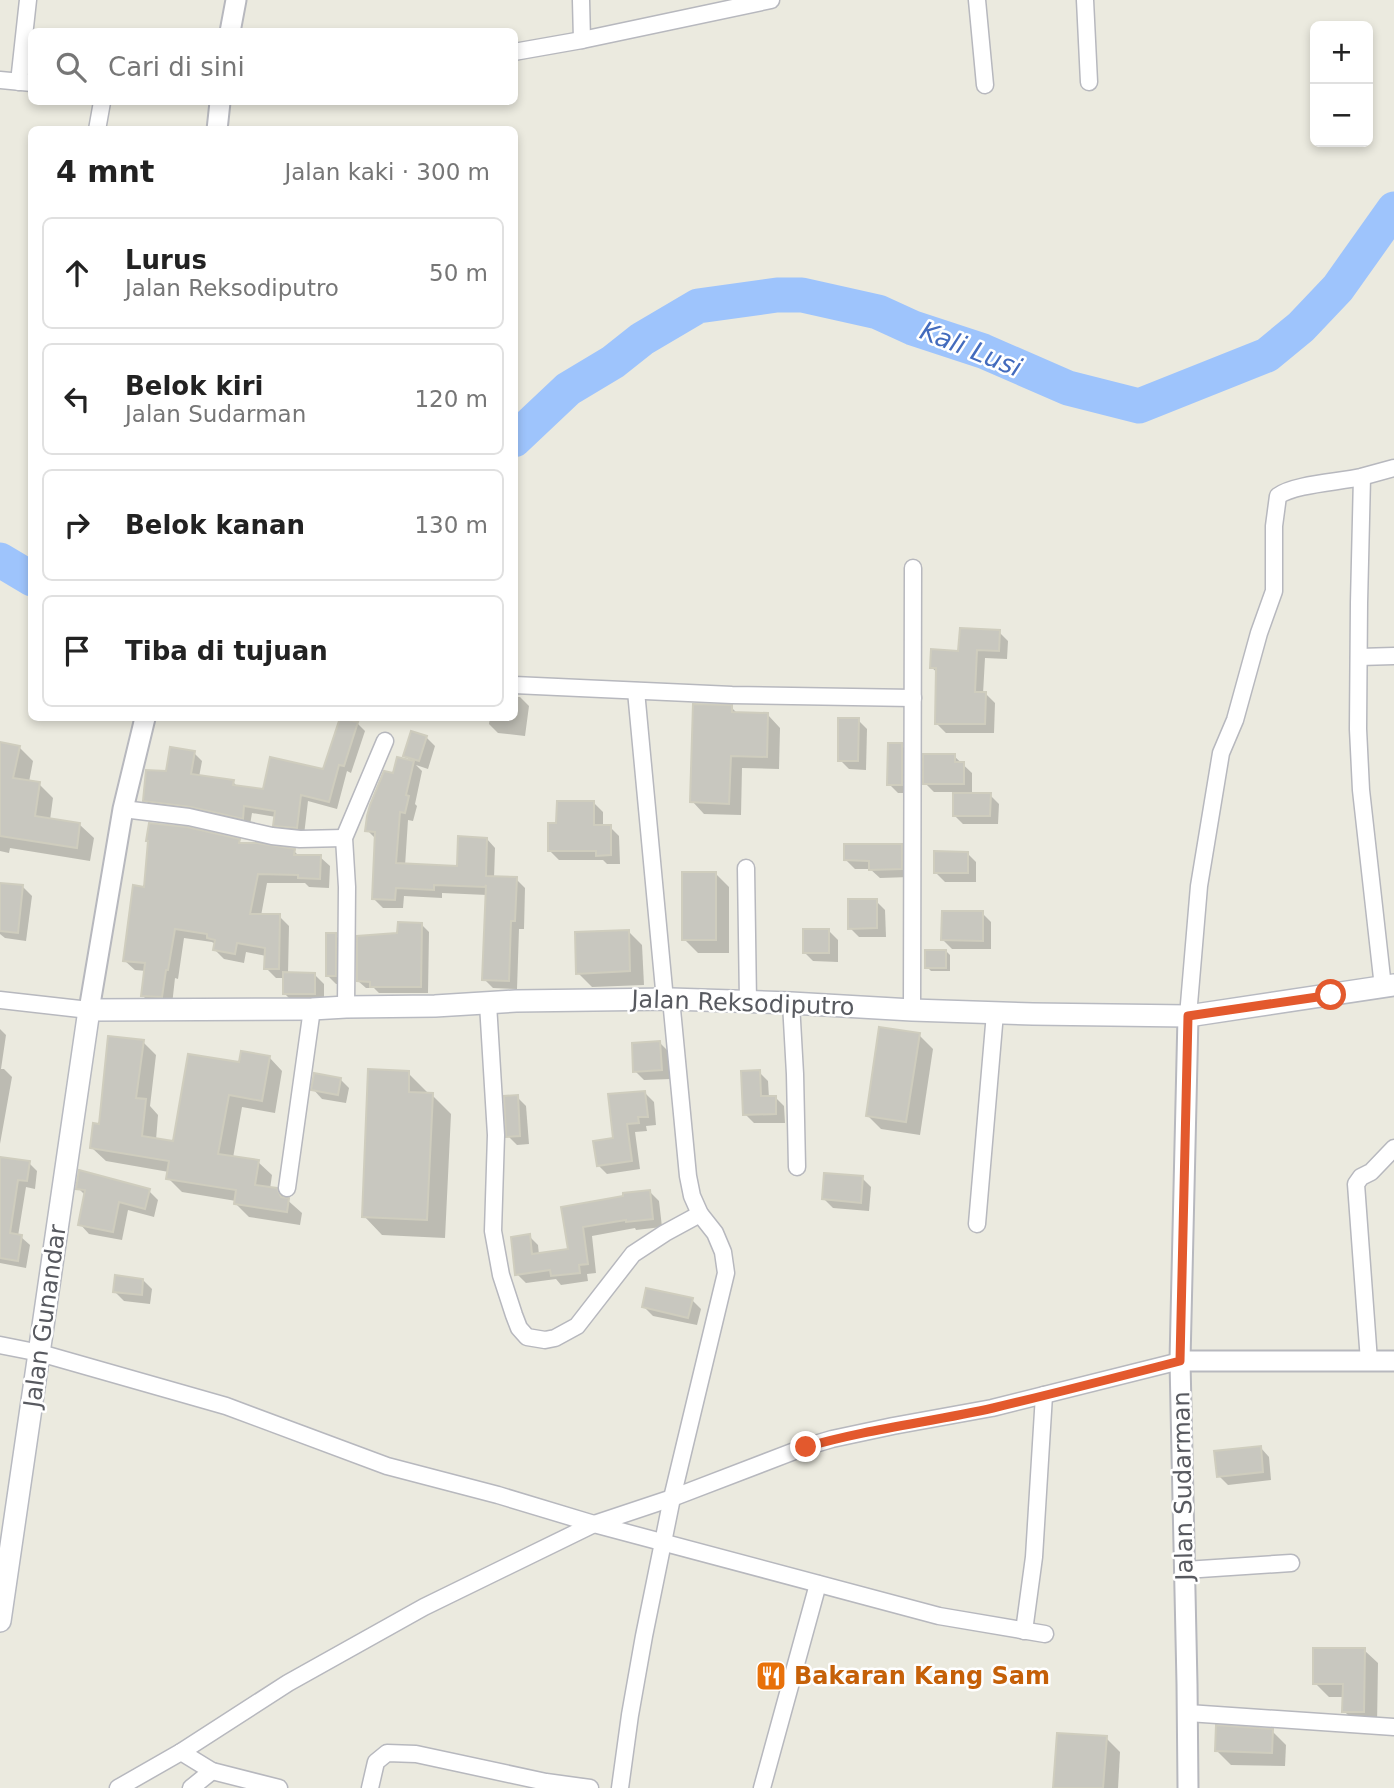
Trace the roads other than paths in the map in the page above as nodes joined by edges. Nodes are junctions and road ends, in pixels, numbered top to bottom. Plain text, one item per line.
1 (28, 0) edge
2 (236, 0) edge
3 (581, 0) edge
4 (771, 0) edge
5 (977, 0) edge
6 (1085, 0) edge
7 (701, 7) edge
8 (231, 28) edge
9 (582, 40) junction
10 (518, 51) edge
11 (0, 80) edge
12 (25, 82) edge
13 (1089, 82) dead end
14 (985, 85) dead end
15 (101, 105) edge
16 (220, 105) edge
17 (98, 126) edge
18 (217, 126) edge
19 (1394, 468) edge
20 (1362, 477) junction
21 (913, 568) dead end
22 (1394, 656) edge
23 (1359, 657) junction
24 (518, 685) edge
25 (636, 691) junction
26 (913, 698) junction
27 (144, 721) edge
28 (385, 741) dead end
29 (123, 809) junction
30 (344, 838) junction
31 (746, 868) dead end
32 (1389, 986) edge
33 (0, 1000) edge
34 (668, 1000) junction
35 (748, 1002) junction
36 (488, 1003) junction
37 (791, 1003) junction
38 (346, 1007) junction
39 (312, 1009) junction
40 (89, 1010) junction
41 (912, 1010) junction
42 (995, 1013) junction
43 (1184, 1016) junction
44 (1394, 1148) edge
45 (797, 1167) dead end
46 (287, 1188) dead end
47 (700, 1214) junction
48 (977, 1224) dead end
49 (0, 1345) edge
50 (40, 1353) junction
51 (1394, 1360) edge
52 (1180, 1361) junction
53 (1369, 1361) junction
54 (1044, 1395) junction
55 (673, 1498) junction
56 (594, 1524) junction
57 (664, 1543) junction
58 (1292, 1563) dead end
59 (1185, 1570) junction
60 (818, 1584) junction
61 (0, 1621) edge
62 (1024, 1631) junction
63 (1045, 1634) dead end
64 (1188, 1713) junction
65 (1394, 1727) edge
66 (181, 1752) junction
67 (212, 1771) junction
68 (545, 1785) edge
69 (118, 1788) edge
70 (191, 1788) edge
71 (279, 1788) edge
72 (370, 1788) edge
73 (590, 1788) edge
74 (620, 1788) edge
75 (762, 1788) edge
76 (1188, 1788) edge

1 - 12 street
2 - 8 street
3 - 9 street
4 - 7 street
5 - 14 street
6 - 13 street
7 - 9 street
9 - 10 street
11 - 12 street
15 - 17 street
16 - 18 street
19 - 20 street
20 - 23 street
20 - 43 street
21 - 26 street
22 - 23 street
23 - 32 street
24 - 25 street
25 - 26 street
25 - 34 street
26 - 41 street
27 - 29 street
28 - 30 street
29 - 30 street
29 - 40 street
30 - 38 street
31 - 35 street
32 - 43 main road, Jalan Reksodiputro
33 - 40 street
34 - 35 main road, Jalan Reksodiputro
34 - 36 main road, Jalan Reksodiputro
34 - 47 street
35 - 37 main road, Jalan Reksodiputro
36 - 38 main road, Jalan Reksodiputro
36 - 47 street
37 - 41 main road, Jalan Reksodiputro
37 - 45 street
38 - 39 main road, Jalan Reksodiputro
39 - 40 main road, Jalan Reksodiputro
39 - 46 street
40 - 50 main road, Jalan Gunandar
41 - 42 main road, Jalan Reksodiputro
42 - 43 main road, Jalan Reksodiputro
42 - 48 street
43 - 52 street, Jalan Sudarman
44 - 53 street
47 - 55 street
49 - 50 street
50 - 56 street
50 - 61 main road, Jalan Gunandar
51 - 53 street
52 - 53 street
52 - 54 street
52 - 59 street, Jalan Sudarman
54 - 55 street
54 - 62 street
55 - 56 street
55 - 57 street
56 - 57 street
56 - 66 street
57 - 60 street
57 - 74 street
58 - 59 street
59 - 64 street, Jalan Sudarman
60 - 62 street
60 - 75 street
62 - 63 street
64 - 65 street
64 - 76 street, Jalan Sudarman
66 - 67 street
66 - 69 street
67 - 70 street
67 - 71 street
68 - 72 street
68 - 73 street

